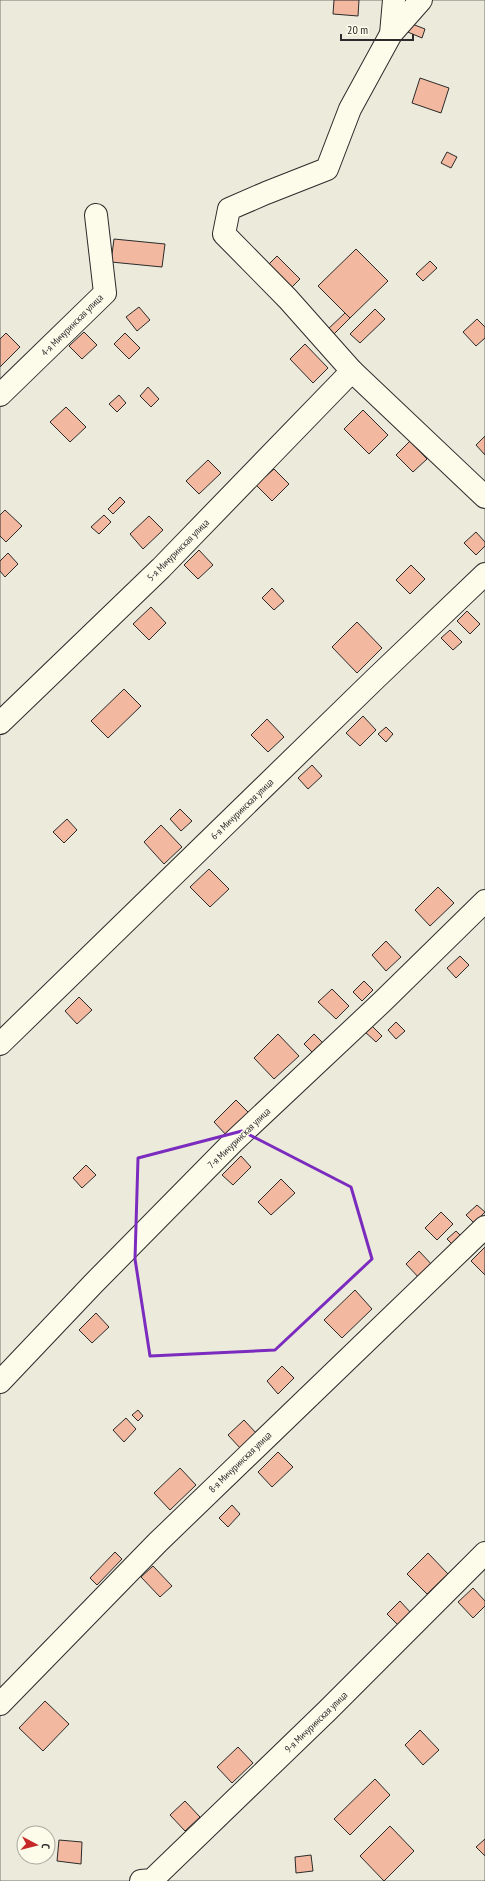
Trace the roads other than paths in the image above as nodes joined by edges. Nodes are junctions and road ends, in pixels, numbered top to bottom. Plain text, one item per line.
1 (394, 0) edge
2 (421, 0) edge
3 (391, 34) junction
4 (96, 215) dead end
5 (352, 372) junction
6 (0, 395) edge
7 (485, 497) edge
8 (485, 574) edge
9 (0, 723) edge
10 (485, 901) edge
11 (0, 1044) edge
12 (485, 1227) edge
13 (0, 1382) edge
14 (485, 1553) edge
15 (0, 1704) edge
16 (141, 1881) edge

1 - 3 lane
2 - 3 lane
3 - 5 lane
4 - 6 lane, 4-я Мичуринская улица
5 - 7 lane
5 - 9 lane, 5-я Мичуринская улица
8 - 11 lane, 6-я Мичуринская улица
10 - 13 lane, 7-я Мичуринская улица
12 - 15 lane, 8-я Мичуринская улица
14 - 16 lane, 9-я Мичуринская улица

